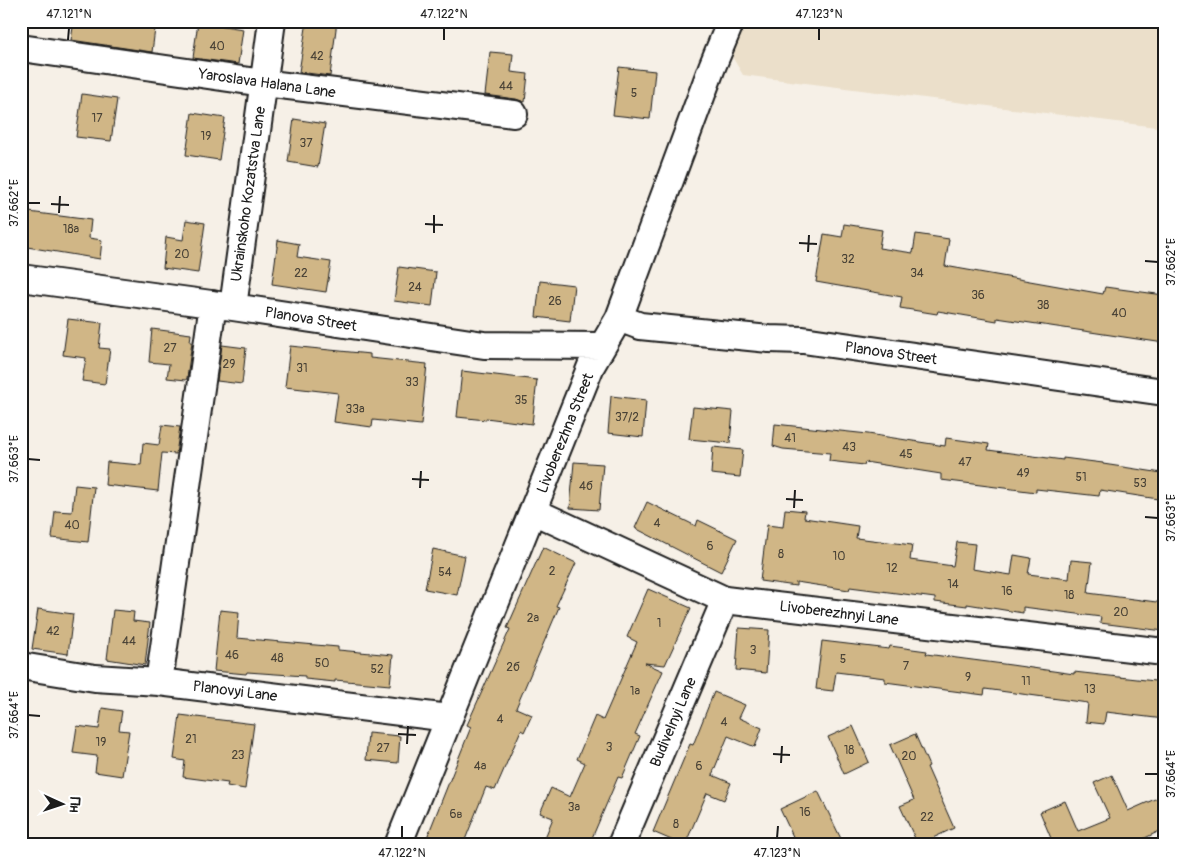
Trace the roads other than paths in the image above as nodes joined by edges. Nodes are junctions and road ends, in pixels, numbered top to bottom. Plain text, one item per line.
1 (272, 21) edge
2 (731, 21) edge
3 (21, 48) edge
4 (263, 83) junction
5 (514, 114) dead end
6 (21, 278) edge
7 (223, 306) junction
8 (619, 318) junction
9 (602, 346) junction
10 (1164, 392) edge
11 (533, 512) junction
12 (725, 600) junction
13 (1164, 652) edge
14 (21, 666) edge
15 (159, 682) junction
16 (449, 718) junction
17 (398, 845) edge
18 (621, 845) edge

1 - 4 street, Ukrainskoho Kozatstva Lane
2 - 8 street, Livoberezhna Street
3 - 4 street, Yaroslava Halana Lane
4 - 5 street, Yaroslava Halana Lane
4 - 7 street, Ukrainskoho Kozatstva Lane
6 - 7 street, Planova Street
7 - 9 street, Planova Street
7 - 15 street, Ukrainskoho Kozatstva Lane
8 - 9 street, Livoberezhna Street
8 - 10 street, Planova Street
9 - 11 street, Livoberezhna Street
11 - 12 street, Livoberezhnyi Lane
11 - 16 street, Livoberezhna Street
12 - 13 street, Livoberezhnyi Lane
12 - 18 street, Budivelnyi Lane
14 - 15 street, Planovyi Lane
15 - 16 street, Planovyi Lane
16 - 17 street, Livoberezhna Street

